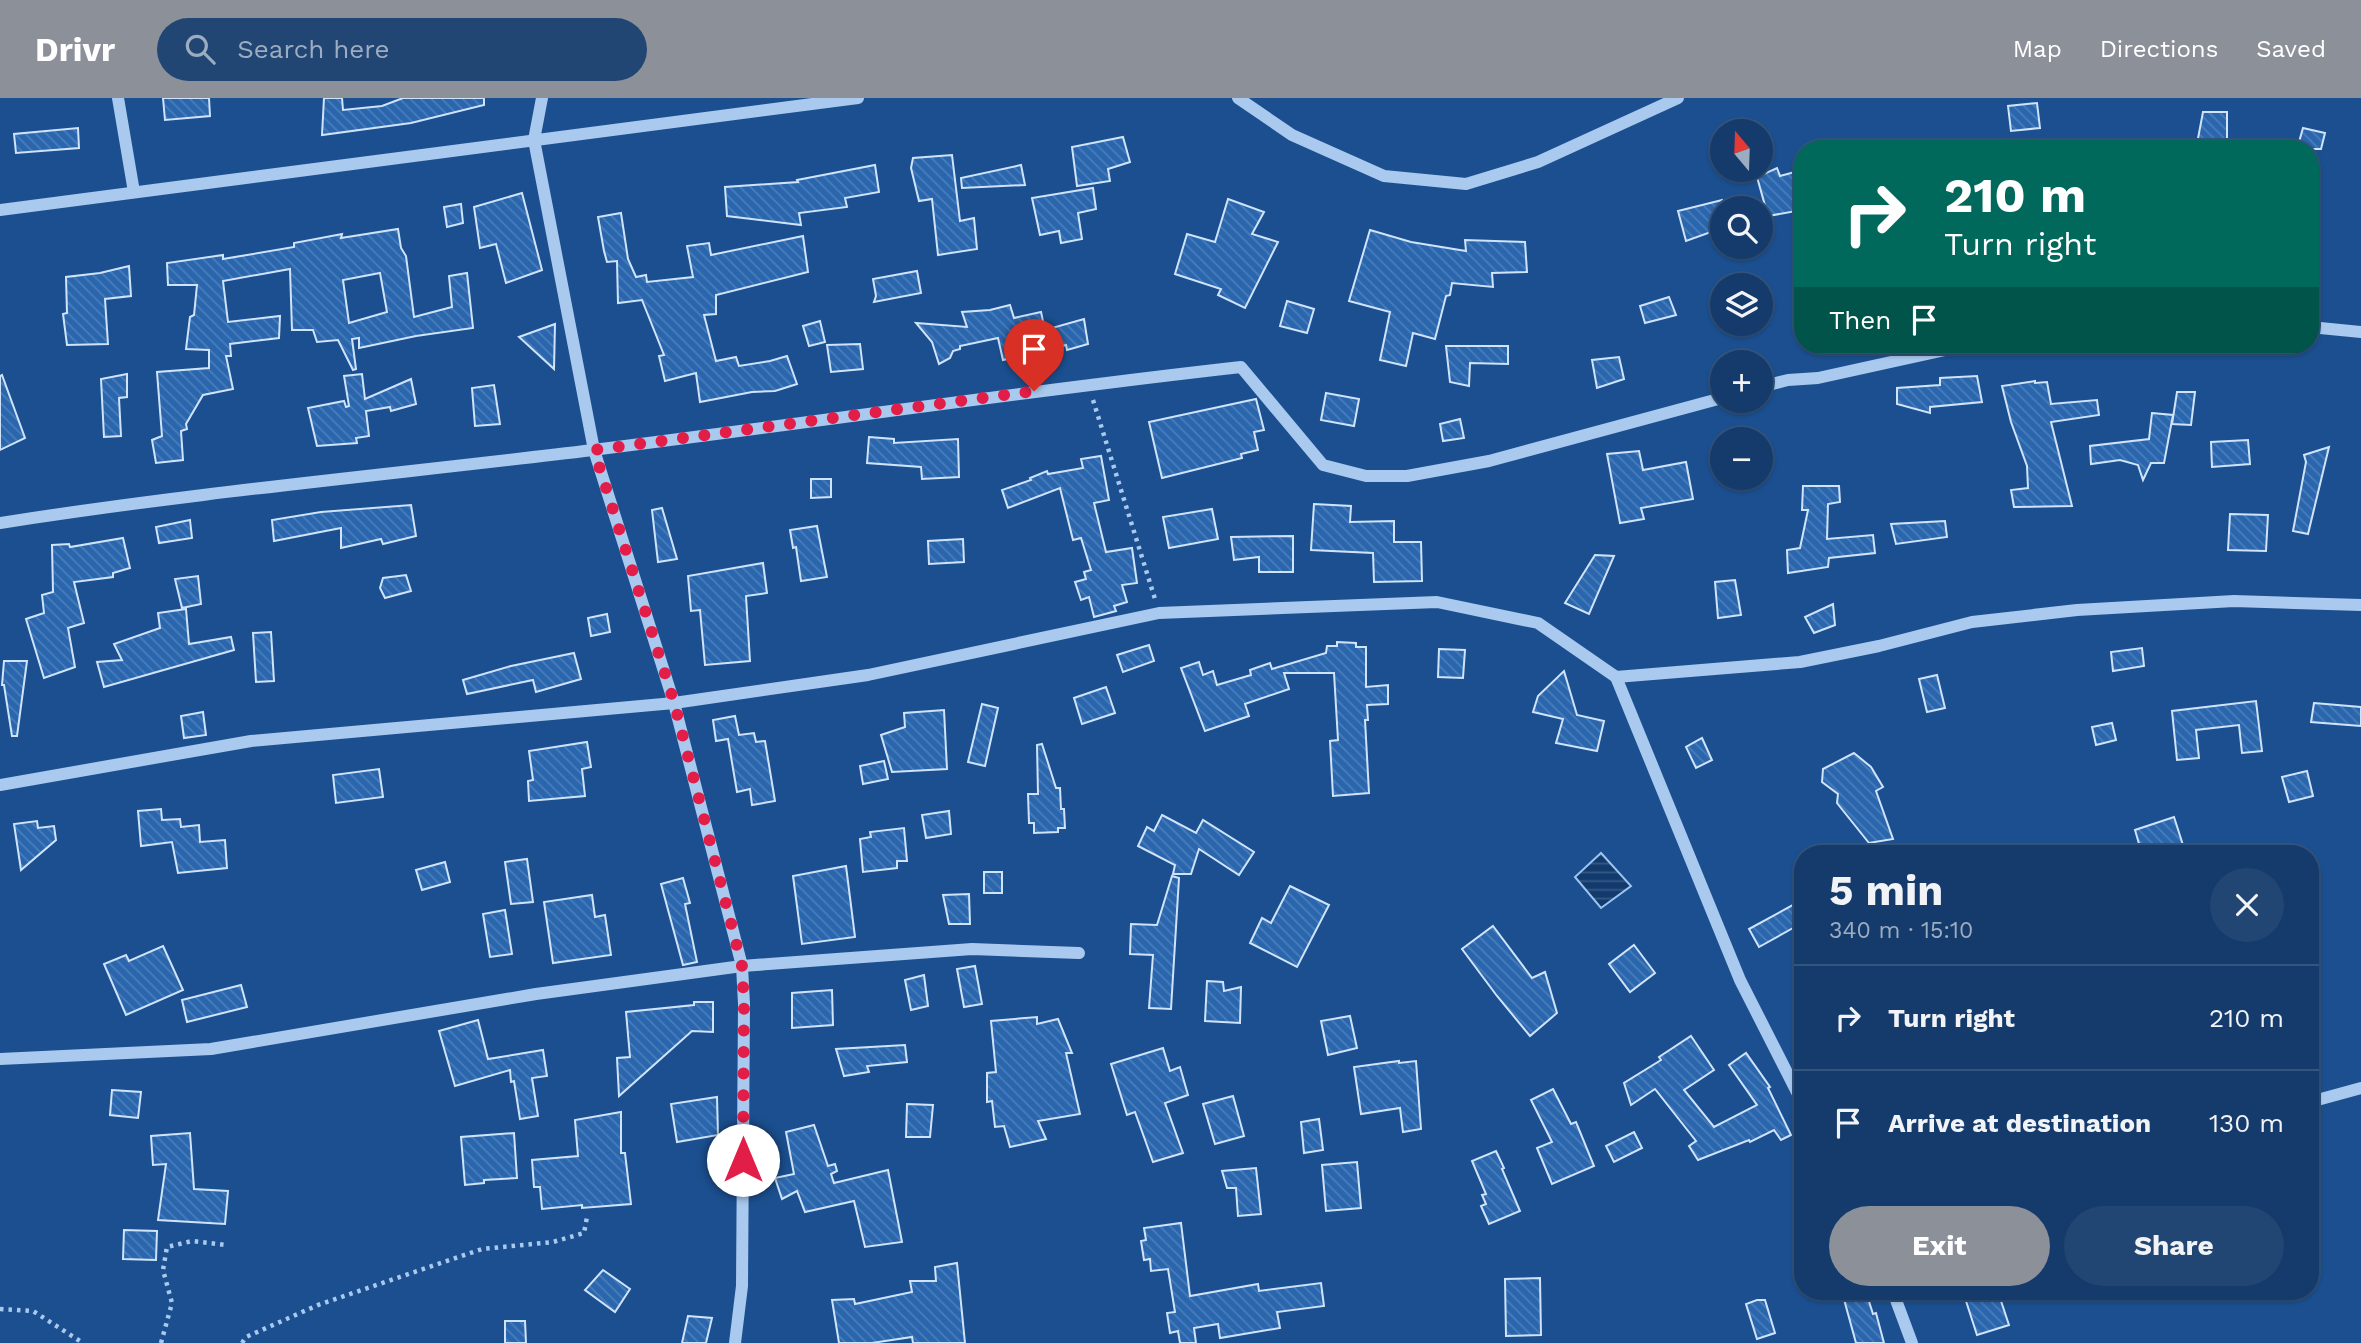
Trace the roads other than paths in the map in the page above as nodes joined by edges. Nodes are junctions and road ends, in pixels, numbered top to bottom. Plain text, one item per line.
1 (118, 98) edge
2 (542, 98) edge
3 (858, 98) edge
4 (1238, 98) edge
5 (1678, 98) edge
6 (534, 140) junction
7 (134, 192) junction
8 (0, 210) edge
9 (2319, 328) edge
10 (2361, 332) edge
11 (1927, 354) edge
12 (1773, 384) edge
13 (1710, 401) edge
14 (594, 450) junction
15 (0, 523) edge
16 (2361, 605) edge
17 (1616, 677) junction
18 (674, 702) junction
19 (0, 786) edge
20 (1079, 953) dead end
21 (742, 966) junction
22 (0, 1059) edge
23 (1794, 1086) edge
24 (2361, 1088) edge
25 (2319, 1100) edge
26 (1896, 1300) edge
27 (735, 1343) edge
28 (1912, 1343) edge

1 - 7 street
2 - 6 street
3 - 6 street
4 - 5 street
6 - 7 street
6 - 14 street
7 - 8 street
9 - 10 street
11 - 12 street
13 - 14 street
14 - 15 street
14 - 18 street
16 - 17 street
17 - 18 street
17 - 23 street
18 - 19 street
18 - 21 street
20 - 21 street
21 - 22 street
21 - 27 street
24 - 25 street
26 - 28 street

